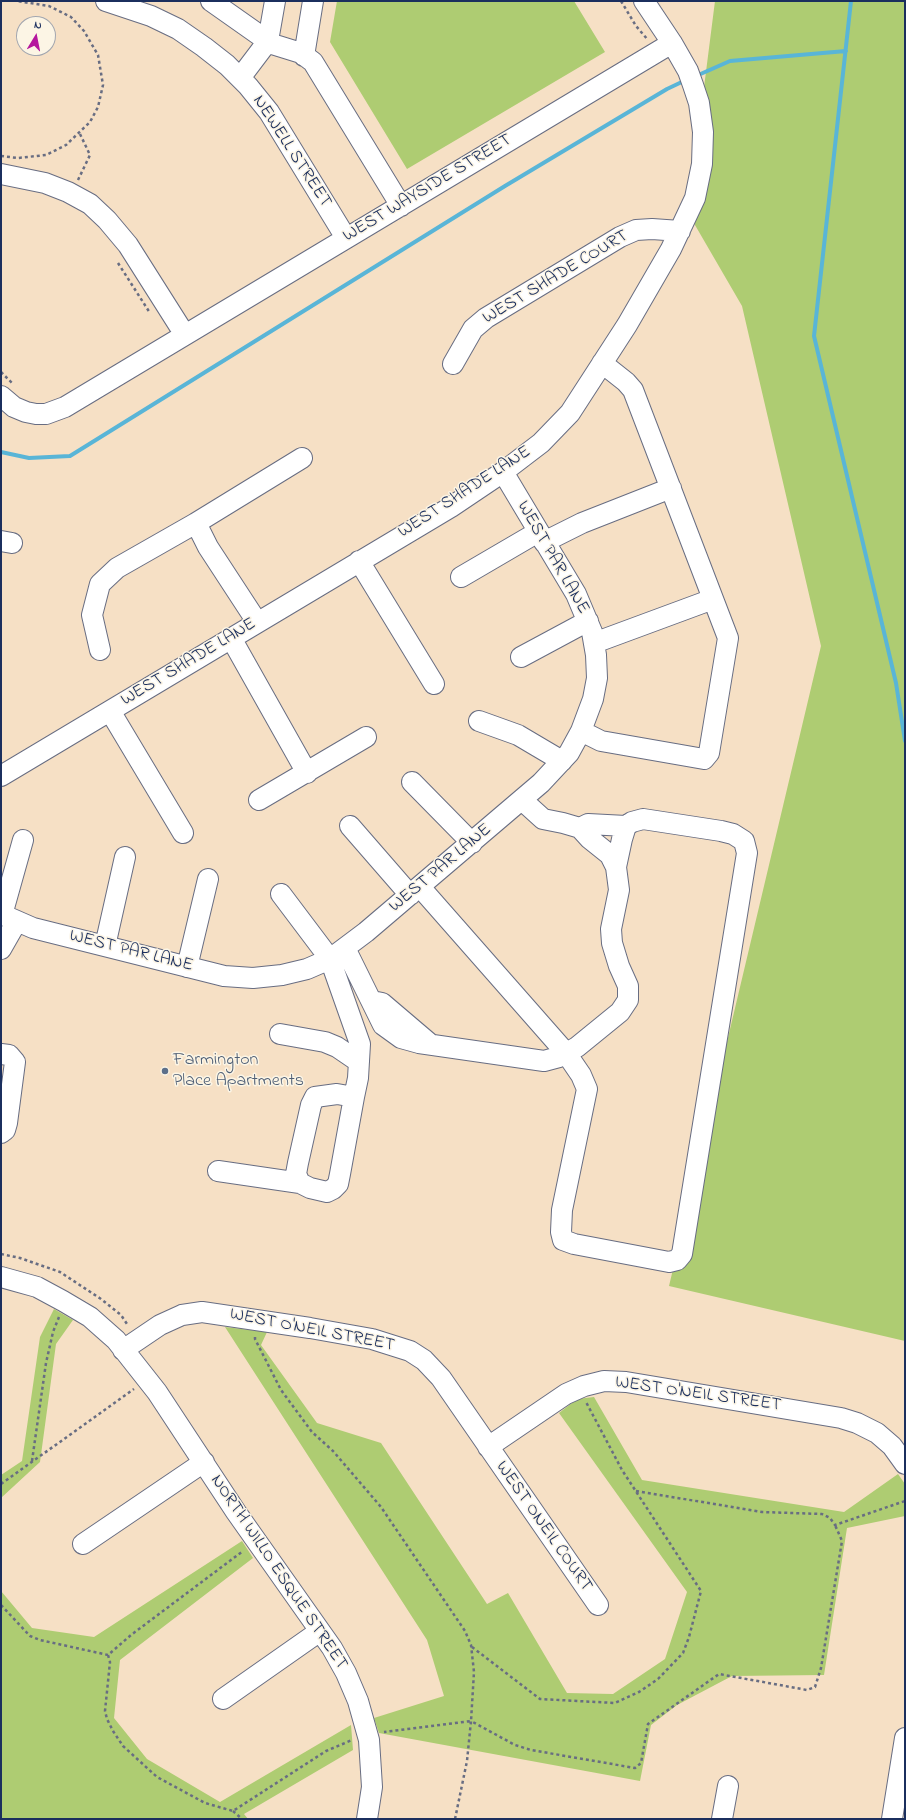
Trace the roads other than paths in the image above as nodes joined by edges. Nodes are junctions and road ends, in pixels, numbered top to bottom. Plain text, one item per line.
1 (106, 1) edge
2 (211, 1) edge
3 (274, 1) edge
4 (313, 1) edge
5 (644, 1) edge
6 (154, 8) edge
7 (268, 41) junction
8 (672, 43) junction
9 (304, 56) junction
10 (240, 78) junction
11 (1, 174) edge
12 (401, 206) junction
13 (680, 231) junction
14 (346, 238) junction
15 (185, 335) junction
16 (602, 363) junction
17 (453, 364) dead end
18 (8, 391) edge
19 (302, 458) dead end
20 (503, 472) junction
21 (671, 488) junction
22 (196, 523) junction
23 (541, 537) junction
24 (359, 561) junction
25 (461, 577) dead end
26 (713, 599) junction
27 (588, 620) junction
28 (256, 622) junction
29 (230, 638) junction
30 (594, 643) junction
31 (100, 650) dead end
32 (521, 657) dead end
33 (434, 684) dead end
34 (110, 711) junction
35 (479, 721) dead end
36 (581, 731) junction
37 (366, 737) dead end
38 (562, 761) junction
39 (307, 772) junction
40 (1, 776) edge
41 (412, 782) dead end
42 (259, 800) dead end
43 (522, 800) junction
44 (350, 826) dead end
45 (626, 826) junction
46 (580, 828) junction
47 (183, 833) dead end
48 (23, 840) dead end
49 (472, 843) junction
50 (125, 857) dead end
51 (616, 867) junction
52 (208, 879) dead end
53 (415, 891) junction
54 (281, 894) dead end
55 (7, 917) edge
56 (105, 946) junction
57 (1, 949) edge
58 (337, 954) junction
59 (187, 966) junction
60 (280, 1034) dead end
61 (566, 1053) junction
62 (1, 1054) edge
63 (359, 1062) junction
64 (354, 1098) junction
65 (1, 1133) edge
66 (218, 1171) dead end
67 (300, 1183) junction
68 (1, 1277) edge
69 (123, 1350) junction
70 (488, 1448) junction
71 (204, 1462) junction
72 (905, 1464) edge
73 (83, 1544) dead end
74 (598, 1605) dead end
75 (320, 1631) junction
76 (222, 1698) dead end
77 (905, 1738) edge
78 (728, 1786) dead end
79 (371, 1818) edge
80 (722, 1819) edge
81 (892, 1819) edge

1 - 6 street, NEWELL STREET
2 - 7 street
3 - 7 street
4 - 9 street
5 - 8 street, WEST SHADE LANE
6 - 10 street, NEWELL STREET
7 - 9 street
7 - 10 street
8 - 12 street, WEST WAYSIDE STREET
8 - 13 street, WEST SHADE LANE
9 - 12 street
10 - 14 street, NEWELL STREET
11 - 15 street
12 - 14 street, WEST WAYSIDE STREET
13 - 16 street, WEST SHADE LANE
13 - 17 street, WEST SHADE COURT
14 - 15 street, WEST WAYSIDE STREET
15 - 18 street, WEST WAYSIDE STREET
16 - 20 street, WEST SHADE LANE
16 - 21 street
19 - 22 street
20 - 23 street, WEST PAR LANE
20 - 24 street, WEST SHADE LANE
21 - 23 street
21 - 26 street
22 - 28 street
22 - 31 street
23 - 25 street
23 - 27 street, WEST PAR LANE
24 - 28 street, WEST SHADE LANE
24 - 33 street
26 - 30 street
26 - 36 street
27 - 30 street, WEST PAR LANE
27 - 32 street
28 - 29 street, WEST SHADE LANE
29 - 34 street, WEST SHADE LANE
29 - 39 street
30 - 36 street, WEST PAR LANE
34 - 40 street, WEST SHADE LANE
34 - 47 street
35 - 38 street
36 - 38 street, WEST PAR LANE
37 - 39 street
38 - 43 street, WEST PAR LANE
39 - 42 street
41 - 49 street
43 - 46 street
43 - 49 street, WEST PAR LANE
44 - 53 street
45 - 46 street
45 - 51 street
45 - 61 street
46 - 51 street
48 - 55 street
49 - 53 street, WEST PAR LANE
50 - 56 street
51 - 61 street
52 - 59 street
53 - 58 street, WEST PAR LANE
53 - 61 street
54 - 58 street
55 - 56 street, WEST PAR LANE
55 - 57 street
56 - 59 street, WEST PAR LANE
58 - 59 street, WEST PAR LANE
58 - 61 street
58 - 63 street
60 - 63 street
62 - 65 street
63 - 64 street
64 - 67 street
64 - 67 street
66 - 67 street
68 - 69 street
69 - 70 street, WEST O'NEIL STREET
69 - 71 street, NORTH WILLO ESQUE STREET
70 - 72 street, WEST O'NEIL STREET
70 - 74 street, WEST ONEIL COURT
71 - 73 street
71 - 75 street, NORTH WILLO ESQUE STREET
75 - 76 street
75 - 79 street, NORTH WILLO ESQUE STREET
77 - 81 street
78 - 80 street

